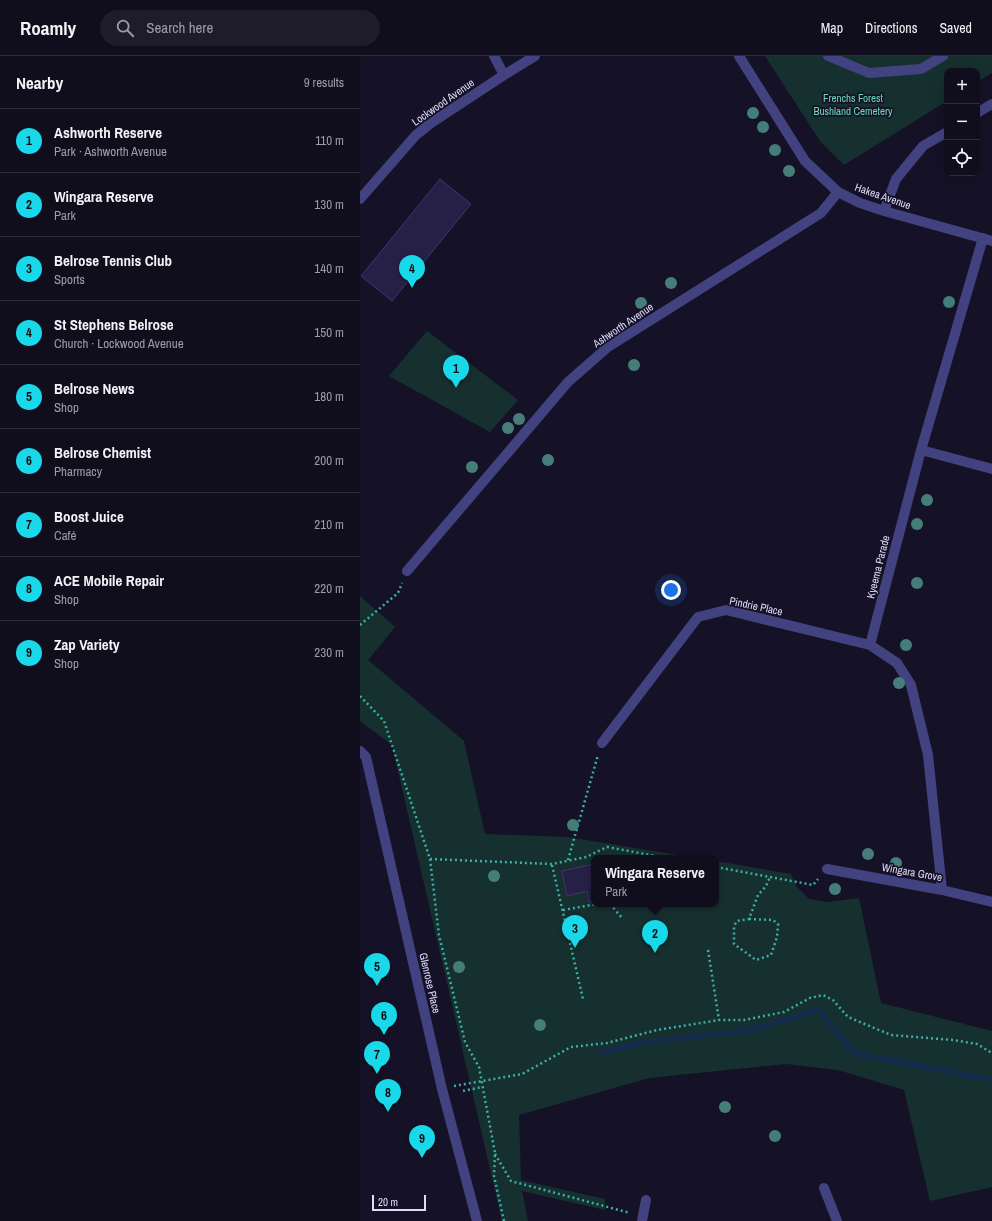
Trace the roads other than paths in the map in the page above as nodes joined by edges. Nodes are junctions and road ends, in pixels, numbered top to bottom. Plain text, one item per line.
1 (494, 56) edge
2 (535, 56) edge
3 (738, 56) edge
4 (828, 56) edge
5 (943, 56) edge
6 (504, 75) junction
7 (992, 104) edge
8 (980, 111) edge
9 (944, 134) edge
10 (838, 192) junction
11 (360, 199) edge
12 (884, 210) junction
13 (987, 240) edge
14 (921, 450) junction
15 (992, 469) edge
16 (407, 571) road end
17 (870, 645) junction
18 (602, 743) road end
19 (360, 751) edge
20 (827, 869) road end
21 (942, 890) junction
22 (992, 902) edge
23 (824, 1188) dead end
24 (646, 1200) dead end
25 (642, 1219) edge
26 (477, 1221) edge
27 (837, 1221) edge

1 - 6 street
2 - 6 street, Lockwood Avenue
3 - 10 street, Hakea Avenue
4 - 5 street
6 - 11 street, Lockwood Avenue
7 - 8 street
9 - 12 street
10 - 12 street, Hakea Avenue
10 - 16 street, Ashworth Avenue
12 - 13 street, Hakea Avenue
13 - 14 street, Kyeema Parade
14 - 15 street
14 - 17 street, Kyeema Parade
17 - 18 street, Pindrie Place
17 - 21 street
19 - 26 street, Glenrose Place
20 - 21 street, Wingara Grove
21 - 22 street, Wingara Grove
23 - 27 street
24 - 25 street

